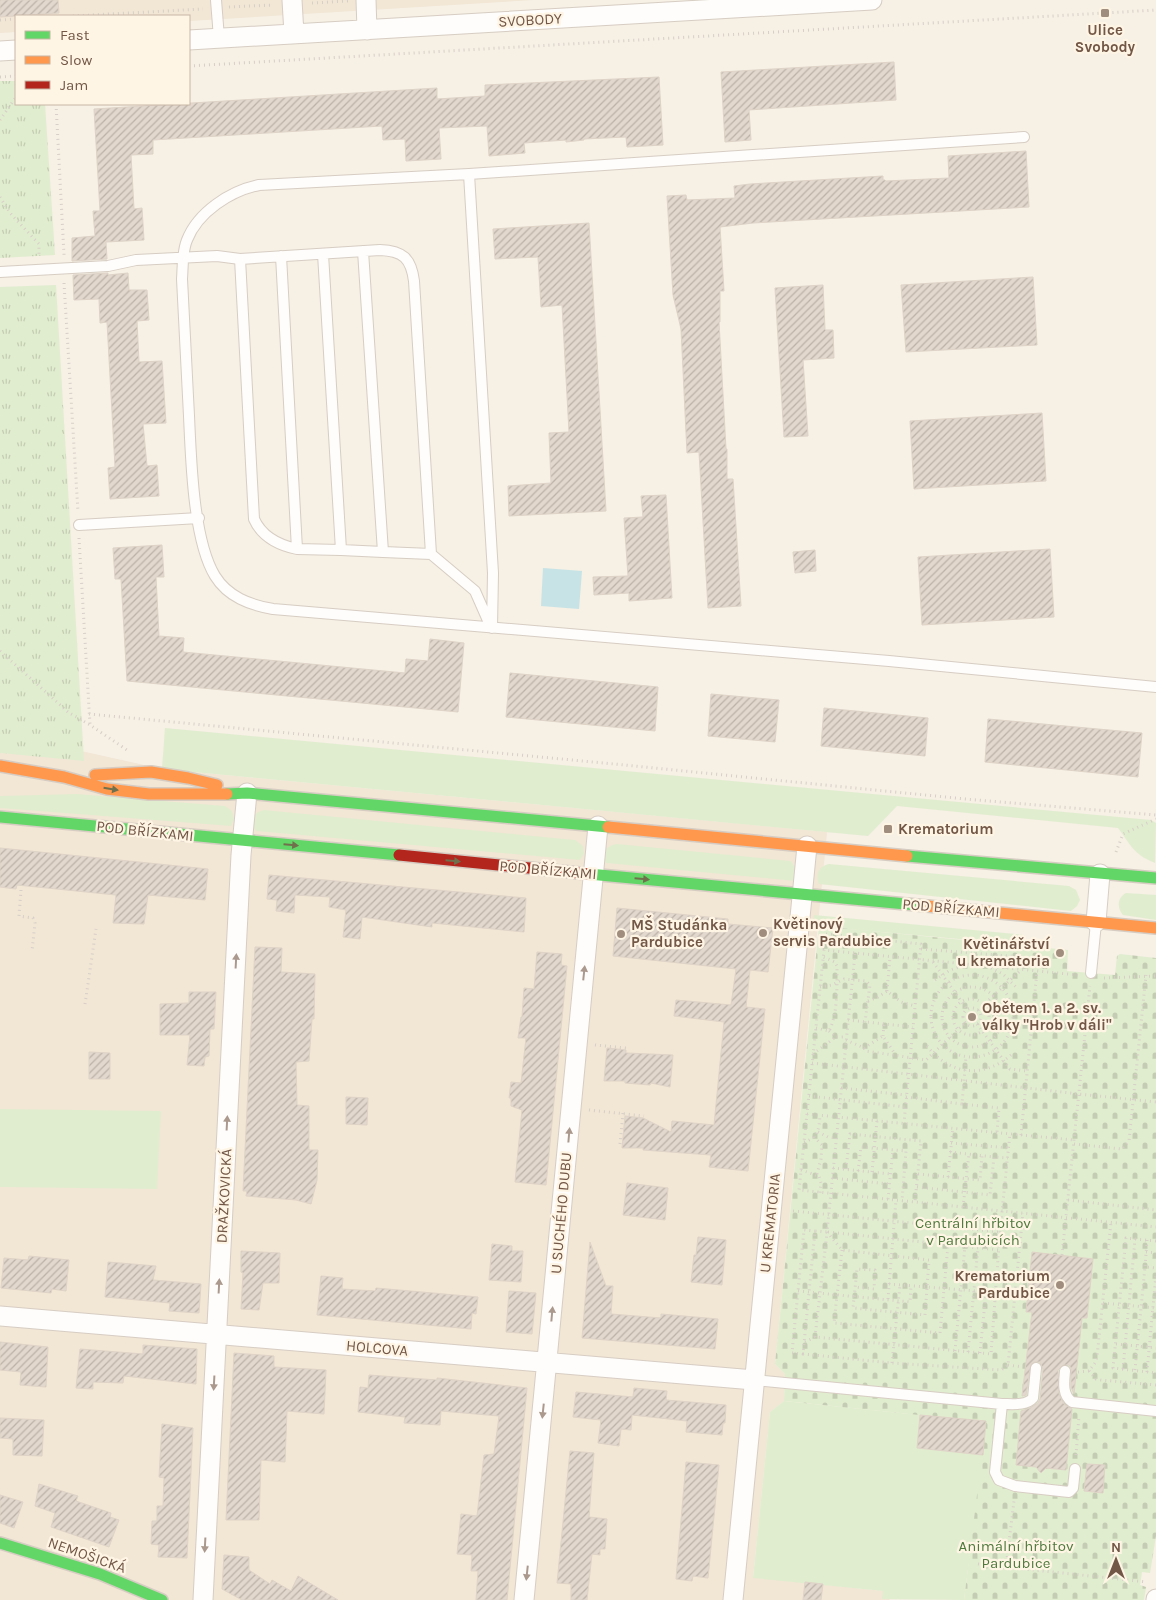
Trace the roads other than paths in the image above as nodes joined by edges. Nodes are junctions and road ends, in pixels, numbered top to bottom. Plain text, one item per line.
1 (216, 0) edge
2 (292, 0) edge
3 (366, 0) edge
4 (872, 0) edge
5 (775, 3) edge
6 (367, 30) junction
7 (294, 34) junction
8 (219, 38) junction
9 (190, 40) edge
10 (15, 50) edge
11 (0, 51) edge
12 (1024, 137) dead end
13 (470, 174) junction
14 (363, 252) junction
15 (323, 254) junction
16 (280, 256) junction
17 (183, 258) junction
18 (240, 259) junction
19 (0, 272) edge
20 (198, 518) junction
21 (78, 526) road end
22 (297, 549) junction
23 (341, 550) junction
24 (383, 552) junction
25 (431, 554) junction
26 (492, 628) junction
27 (1156, 687) edge
28 (0, 766) edge
29 (64, 777) junction
30 (9, 780) dead end
31 (247, 793) junction
32 (0, 817) edge
33 (598, 826) junction
34 (242, 840) junction
35 (807, 846) junction
36 (593, 874) junction
37 (1100, 874) junction
38 (1156, 878) edge
39 (802, 894) junction
40 (1096, 922) junction
41 (1156, 928) edge
42 (1091, 975) road end
43 (0, 1316) edge
44 (216, 1334) junction
45 (547, 1362) junction
46 (1036, 1368) dead end
47 (1065, 1371) road end
48 (754, 1380) junction
49 (1002, 1404) junction
50 (1156, 1411) edge
51 (1075, 1469) road end
52 (0, 1543) edge
53 (162, 1600) edge
54 (202, 1600) edge
55 (524, 1600) edge
56 (733, 1600) edge

1 - 8 lane
2 - 7 street
3 - 6 street
4 - 5 street, SVOBODY
5 - 6 street, SVOBODY
6 - 7 street, SVOBODY
7 - 8 street, SVOBODY
8 - 9 street, SVOBODY
10 - 11 street
12 - 13 lane
13 - 17 lane
13 - 26 lane
14 - 15 lane
14 - 24 lane
14 - 25 lane
15 - 16 lane
15 - 23 lane
16 - 18 lane
16 - 22 lane
17 - 18 lane
17 - 19 lane
17 - 20 lane
18 - 22 lane
20 - 21 lane
20 - 26 lane
22 - 23 lane
23 - 24 lane
24 - 25 lane
25 - 26 lane
26 - 27 lane
28 - 29 street
29 - 30 street
29 -> 31 street
29 - 31 street
31 - 33 street
31 - 34 street, DRAŽKOVICKÁ
32 - 34 street, POD BŘÍZKAMI
33 - 35 street
33 - 36 street, U SUCHÉHO DUBU
34 -> 36 street, POD BŘÍZKAMI
44 -> 34 street, DRAŽKOVICKÁ
35 - 37 street
35 - 39 street, U KREMATORIA
36 -> 39 street, POD BŘÍZKAMI
45 -> 36 street, U SUCHÉHO DUBU
37 - 38 street
37 - 40 street
39 - 40 street, POD BŘÍZKAMI
39 - 48 street, U KREMATORIA
40 - 41 street, POD BŘÍZKAMI
40 - 42 lane
43 - 44 street, HOLCOVA
44 - 45 street, HOLCOVA
44 -> 54 street, DRAŽKOVICKÁ
45 - 48 street, HOLCOVA
45 -> 55 street, U SUCHÉHO DUBU
46 - 49 lane
47 - 50 lane
48 - 49 lane
48 - 56 street, U KREMATORIA
49 - 51 lane
52 - 53 street, NEMOŠICKÁ

